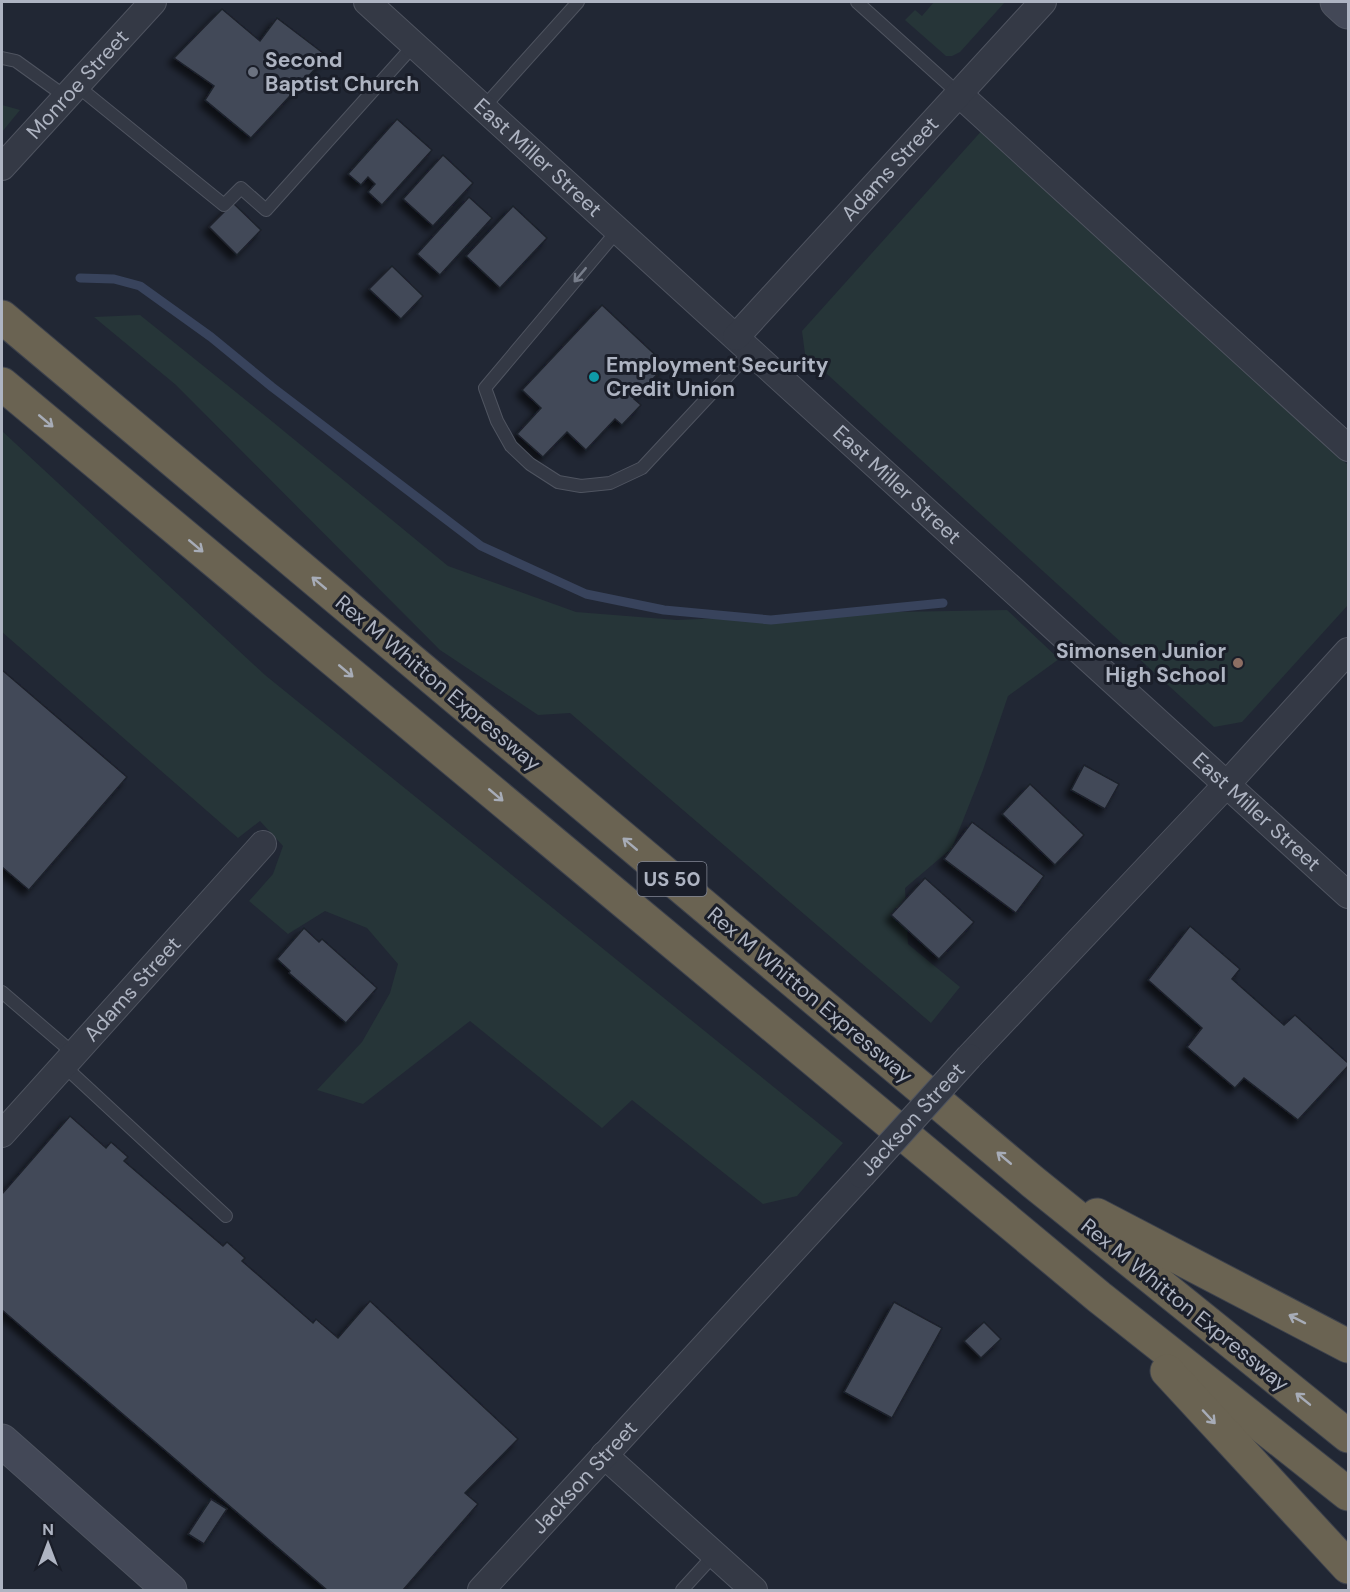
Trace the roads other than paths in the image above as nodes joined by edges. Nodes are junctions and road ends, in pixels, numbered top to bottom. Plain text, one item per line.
1 (153, 2) edge
2 (367, 2) edge
3 (578, 2) edge
4 (857, 2) edge
5 (1043, 2) edge
6 (1337, 2) edge
7 (1348, 12) edge
8 (414, 45) junction
9 (2, 58) edge
10 (71, 91) junction
11 (959, 94) junction
12 (483, 108) junction
13 (2, 167) edge
14 (618, 230) junction
15 (2, 317) edge
16 (743, 344) junction
17 (2, 384) edge
18 (1348, 448) edge
19 (1348, 651) edge
20 (1227, 784) junction
21 (263, 844) dead end
22 (1348, 895) edge
23 (2, 992) edge
24 (68, 1059) junction
25 (2, 1134) edge
26 (1033, 1182) junction
27 (226, 1216) dead end
28 (1099, 1297) junction
29 (1348, 1346) edge
30 (1348, 1436) edge
31 (2, 1441) edge
32 (604, 1455) junction
33 (1348, 1494) edge
34 (714, 1555) junction
35 (1348, 1567) edge
36 (170, 1590) edge
37 (481, 1590) edge
38 (682, 1590) edge
39 (754, 1590) edge

1 - 10 street, Monroe Street
2 - 8 street, East Miller Street
3 - 12 lane
4 - 11 lane
5 - 11 street, Adams Street
6 - 7 main road
8 - 10 lane
8 - 12 street, East Miller Street
9 - 10 lane
10 - 13 street, Monroe Street
11 - 16 street, Adams Street
11 - 18 street
12 - 14 street, East Miller Street
14 - 16 street, East Miller Street
14 -> 16 lane
26 -> 15 highway, Rex M Whitton Expressway / US 50
16 - 20 street, East Miller Street
17 -> 28 highway, US 50
19 - 20 street, Jackson Street
20 - 22 street, East Miller Street
20 - 32 street, Jackson Street, bridge
21 - 24 street, Adams Street
23 - 24 lane
24 - 25 street, Adams Street
24 - 27 lane
29 -> 26 highway
30 -> 26 highway, Rex M Whitton Expressway / US 50
28 - 33 highway, US 50
28 -> 35 highway
31 - 36 main road
32 - 34 street
32 - 37 street, Jackson Street
34 - 38 lane
34 - 39 street

